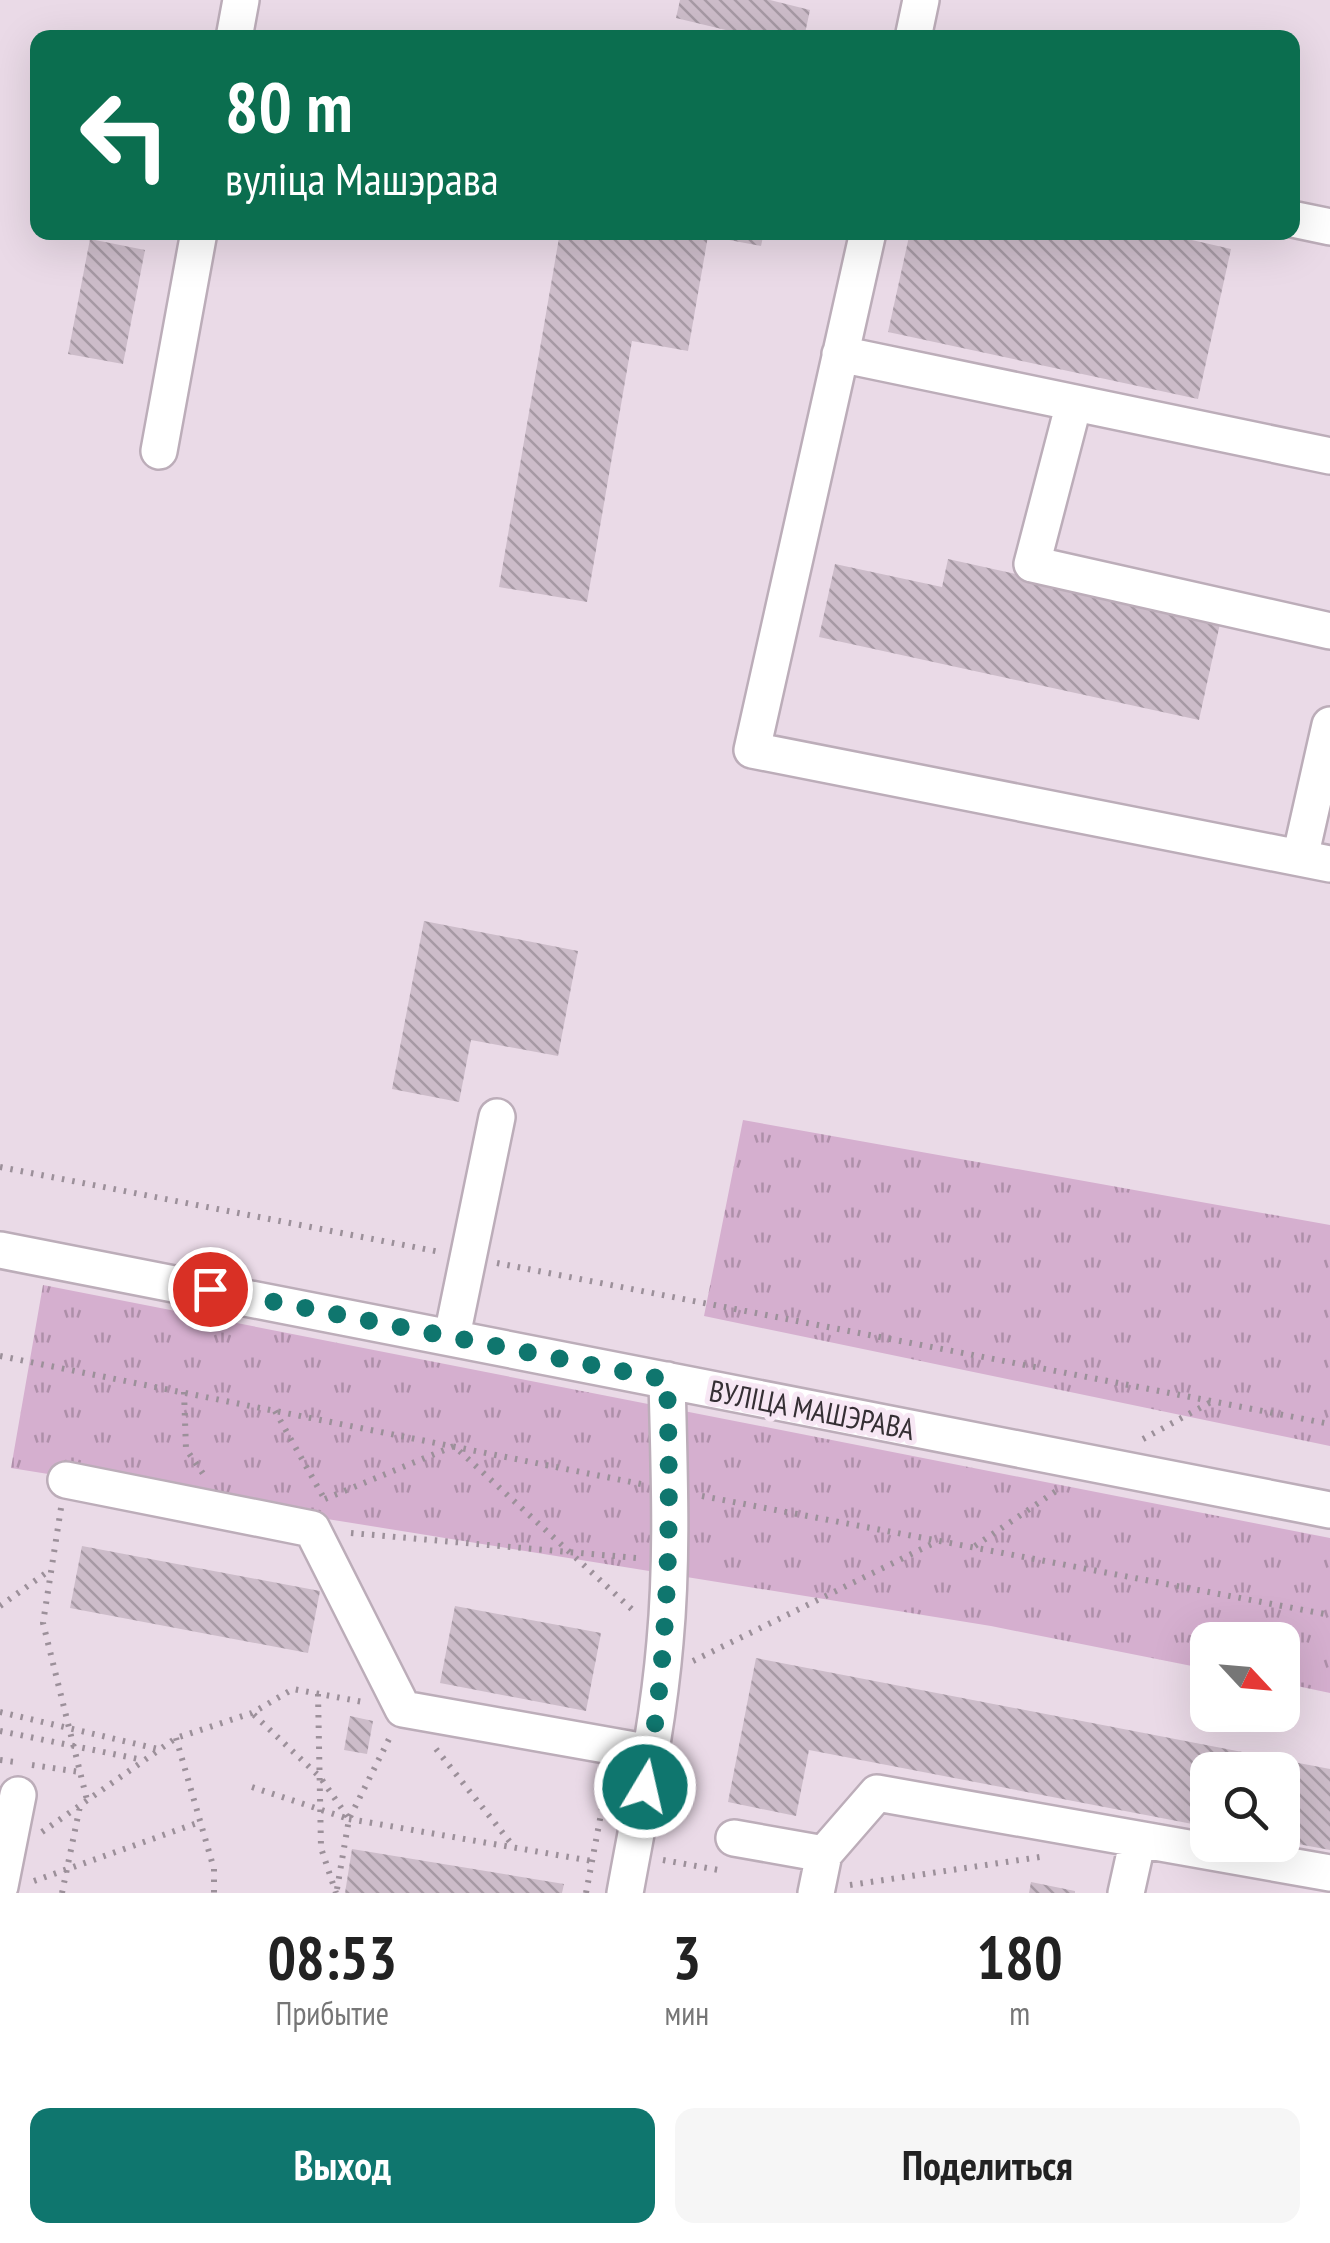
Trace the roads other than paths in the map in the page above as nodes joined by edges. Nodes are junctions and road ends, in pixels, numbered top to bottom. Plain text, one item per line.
1 (240, 0) edge
2 (922, 0) edge
3 (235, 30) edge
4 (914, 30) edge
5 (1300, 220) edge
6 (1330, 226) edge
7 (198, 240) edge
8 (866, 240) edge
9 (840, 354) junction
10 (1074, 403) junction
11 (159, 452) dead end
12 (1330, 456) edge
13 (1330, 631) edge
14 (1330, 725) edge
15 (1315, 861) edge
16 (497, 1117) dead end
17 (0, 1250) edge
18 (452, 1336) junction
19 (667, 1380) junction
20 (66, 1480) road end
21 (1330, 1510) edge
22 (651, 1753) junction
23 (18, 1795) dead end
24 (734, 1838) dead end
25 (1138, 1839) junction
26 (14, 1873) edge
27 (1330, 1873) edge
28 (819, 1879) edge
29 (625, 1893) edge
30 (1126, 1893) edge

1 - 3 street
2 - 4 street
5 - 6 street
7 - 11 street
8 - 9 street
9 - 10 street
9 - 15 street
10 - 12 street
10 - 13 street
14 - 15 street
16 - 18 street
17 - 18 street, ВУЛІЦА МАШЭРАВА
18 - 19 street, ВУЛІЦА МАШЭРАВА
19 - 21 street, ВУЛІЦА МАШЭРАВА
19 - 22 street
20 - 22 street
22 - 29 street
23 - 26 street
24 - 28 street
25 - 27 street
25 - 28 street
25 - 30 street

